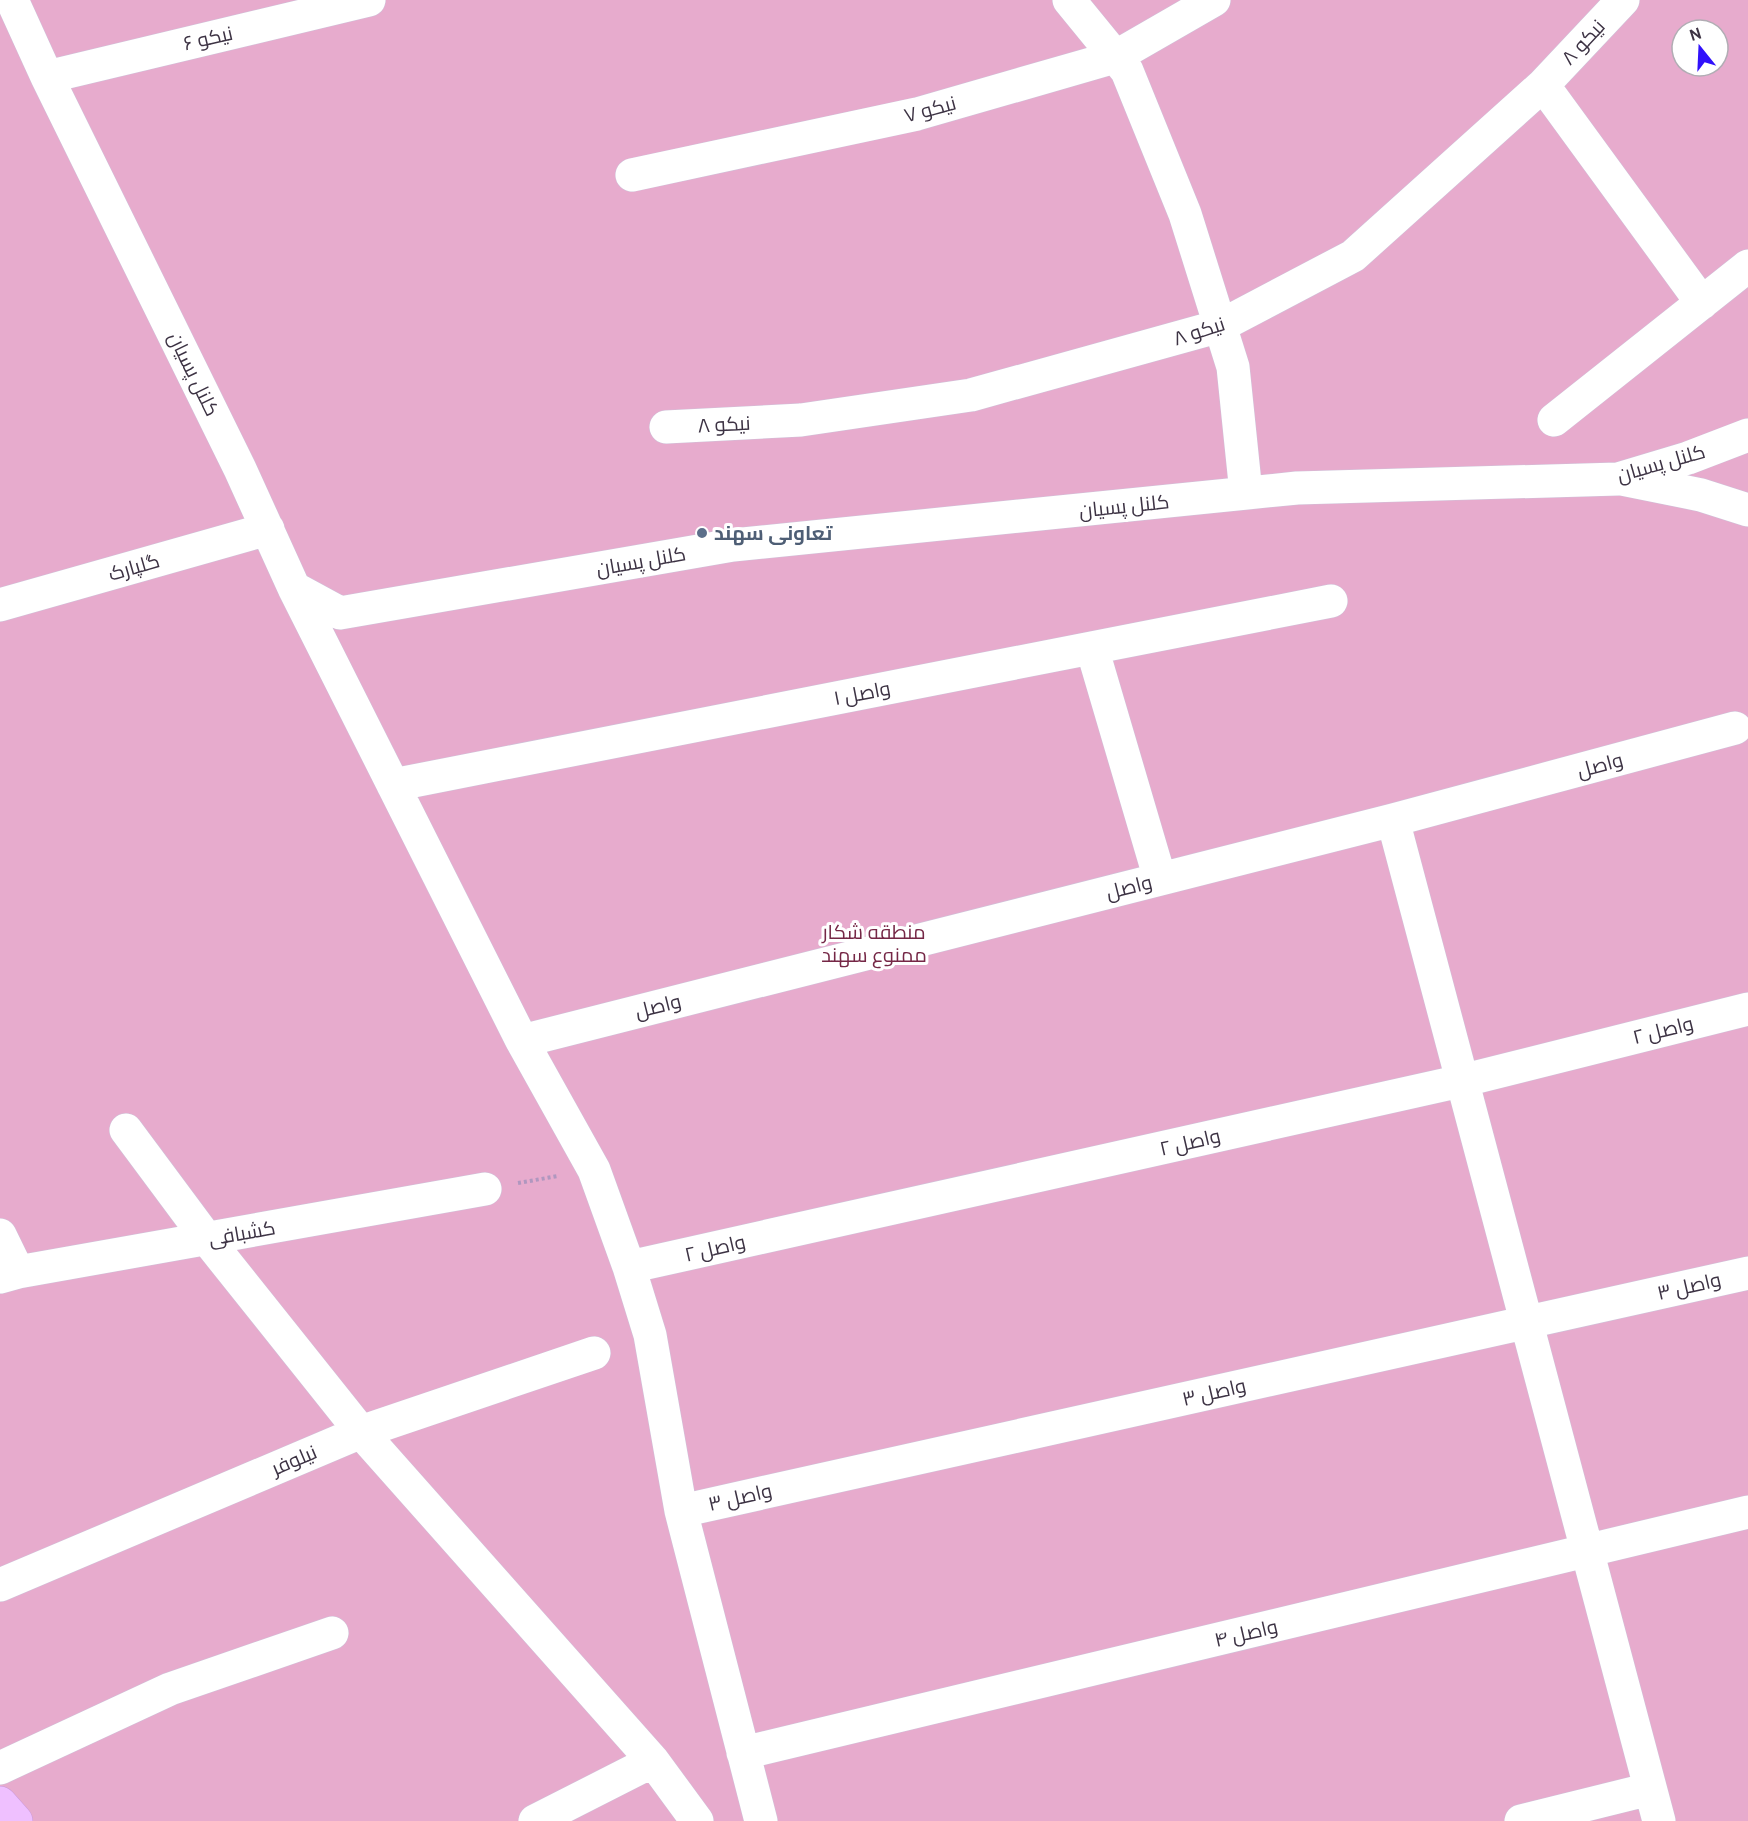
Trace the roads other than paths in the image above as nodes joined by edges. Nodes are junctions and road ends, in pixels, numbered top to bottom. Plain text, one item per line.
1 (12, 0) edge
2 (369, 0) edge
3 (1069, 0) edge
4 (1214, 0) edge
5 (1623, 0) edge
6 (1115, 57) junction
7 (47, 77) junction
8 (1543, 85) junction
9 (632, 175) dead end
10 (1748, 266) edge
11 (1702, 303) junction
12 (1220, 327) junction
13 (1554, 420) dead end
14 (666, 427) dead end
15 (1748, 435) edge
16 (1618, 478) junction
17 (1246, 493) junction
18 (1748, 510) edge
19 (268, 529) junction
20 (294, 588) junction
21 (1331, 601) dead end
22 (0, 605) edge
23 (1092, 648) junction
24 (1735, 728) dead end
25 (393, 785) junction
26 (1393, 820) junction
27 (1160, 879) junction
28 (1748, 1009) edge
29 (522, 1041) junction
30 (1461, 1081) junction
31 (126, 1130) dead end
32 (485, 1189) road end
33 (0, 1235) edge
34 (207, 1239) junction
35 (629, 1268) junction
36 (1748, 1273) edge
37 (9, 1274) edge
38 (1525, 1323) junction
39 (594, 1353) dead end
40 (361, 1432) junction
41 (681, 1511) junction
42 (1748, 1512) edge
43 (1587, 1551) junction
44 (0, 1585) edge
45 (332, 1633) dead end
46 (743, 1753) junction
47 (652, 1761) junction
48 (0, 1768) edge
49 (1650, 1789) junction
50 (0, 1803) edge
51 (16, 1821) edge
52 (535, 1821) edge
53 (697, 1821) edge
54 (761, 1821) edge
55 (1521, 1821) edge
56 (1659, 1821) edge

1 - 7 street, کلنل پسیان
2 - 7 street, نیکو ۶
3 - 6 street
4 - 6 street, نیکو ۷
5 - 8 street, نیکو ۸
6 - 9 street, نیکو ۷
6 - 12 street
7 - 19 street, کلنل پسیان
8 - 11 street
8 - 12 street, نیکو ۸
10 - 11 street
11 - 13 street
12 - 14 street, نیکو ۸
12 - 17 street
15 - 16 street, کلنل پسیان
16 - 17 street, کلنل پسیان
16 - 18 street
17 - 20 street, کلنل پسیان
19 - 20 street, کلنل پسیان
19 - 22 street, گلپارک
20 - 25 street
21 - 23 street, واصل ۱
23 - 25 street, واصل ۱
23 - 27 street
24 - 26 street, واصل
25 - 29 street
26 - 27 street, واصل
26 - 30 street
27 - 29 street, واصل
28 - 30 street, واصل ۲
29 - 35 street
30 - 35 street, واصل ۲
30 - 38 street
31 - 34 street
32 - 34 street, کشبافی
33 - 37 street
34 - 37 street, کشبافی
34 - 40 street
35 - 41 street
36 - 38 street, واصل ۳
38 - 41 street, واصل ۳
38 - 43 street
39 - 40 street, نیلوفر
40 - 44 street, نیلوفر
40 - 47 street
41 - 46 street
42 - 43 street, واصل ۴
43 - 46 street, واصل ۴
43 - 49 street
45 - 48 street
46 - 54 street
47 - 52 street
47 - 53 street
49 - 55 street
49 - 56 street
50 - 51 main road

